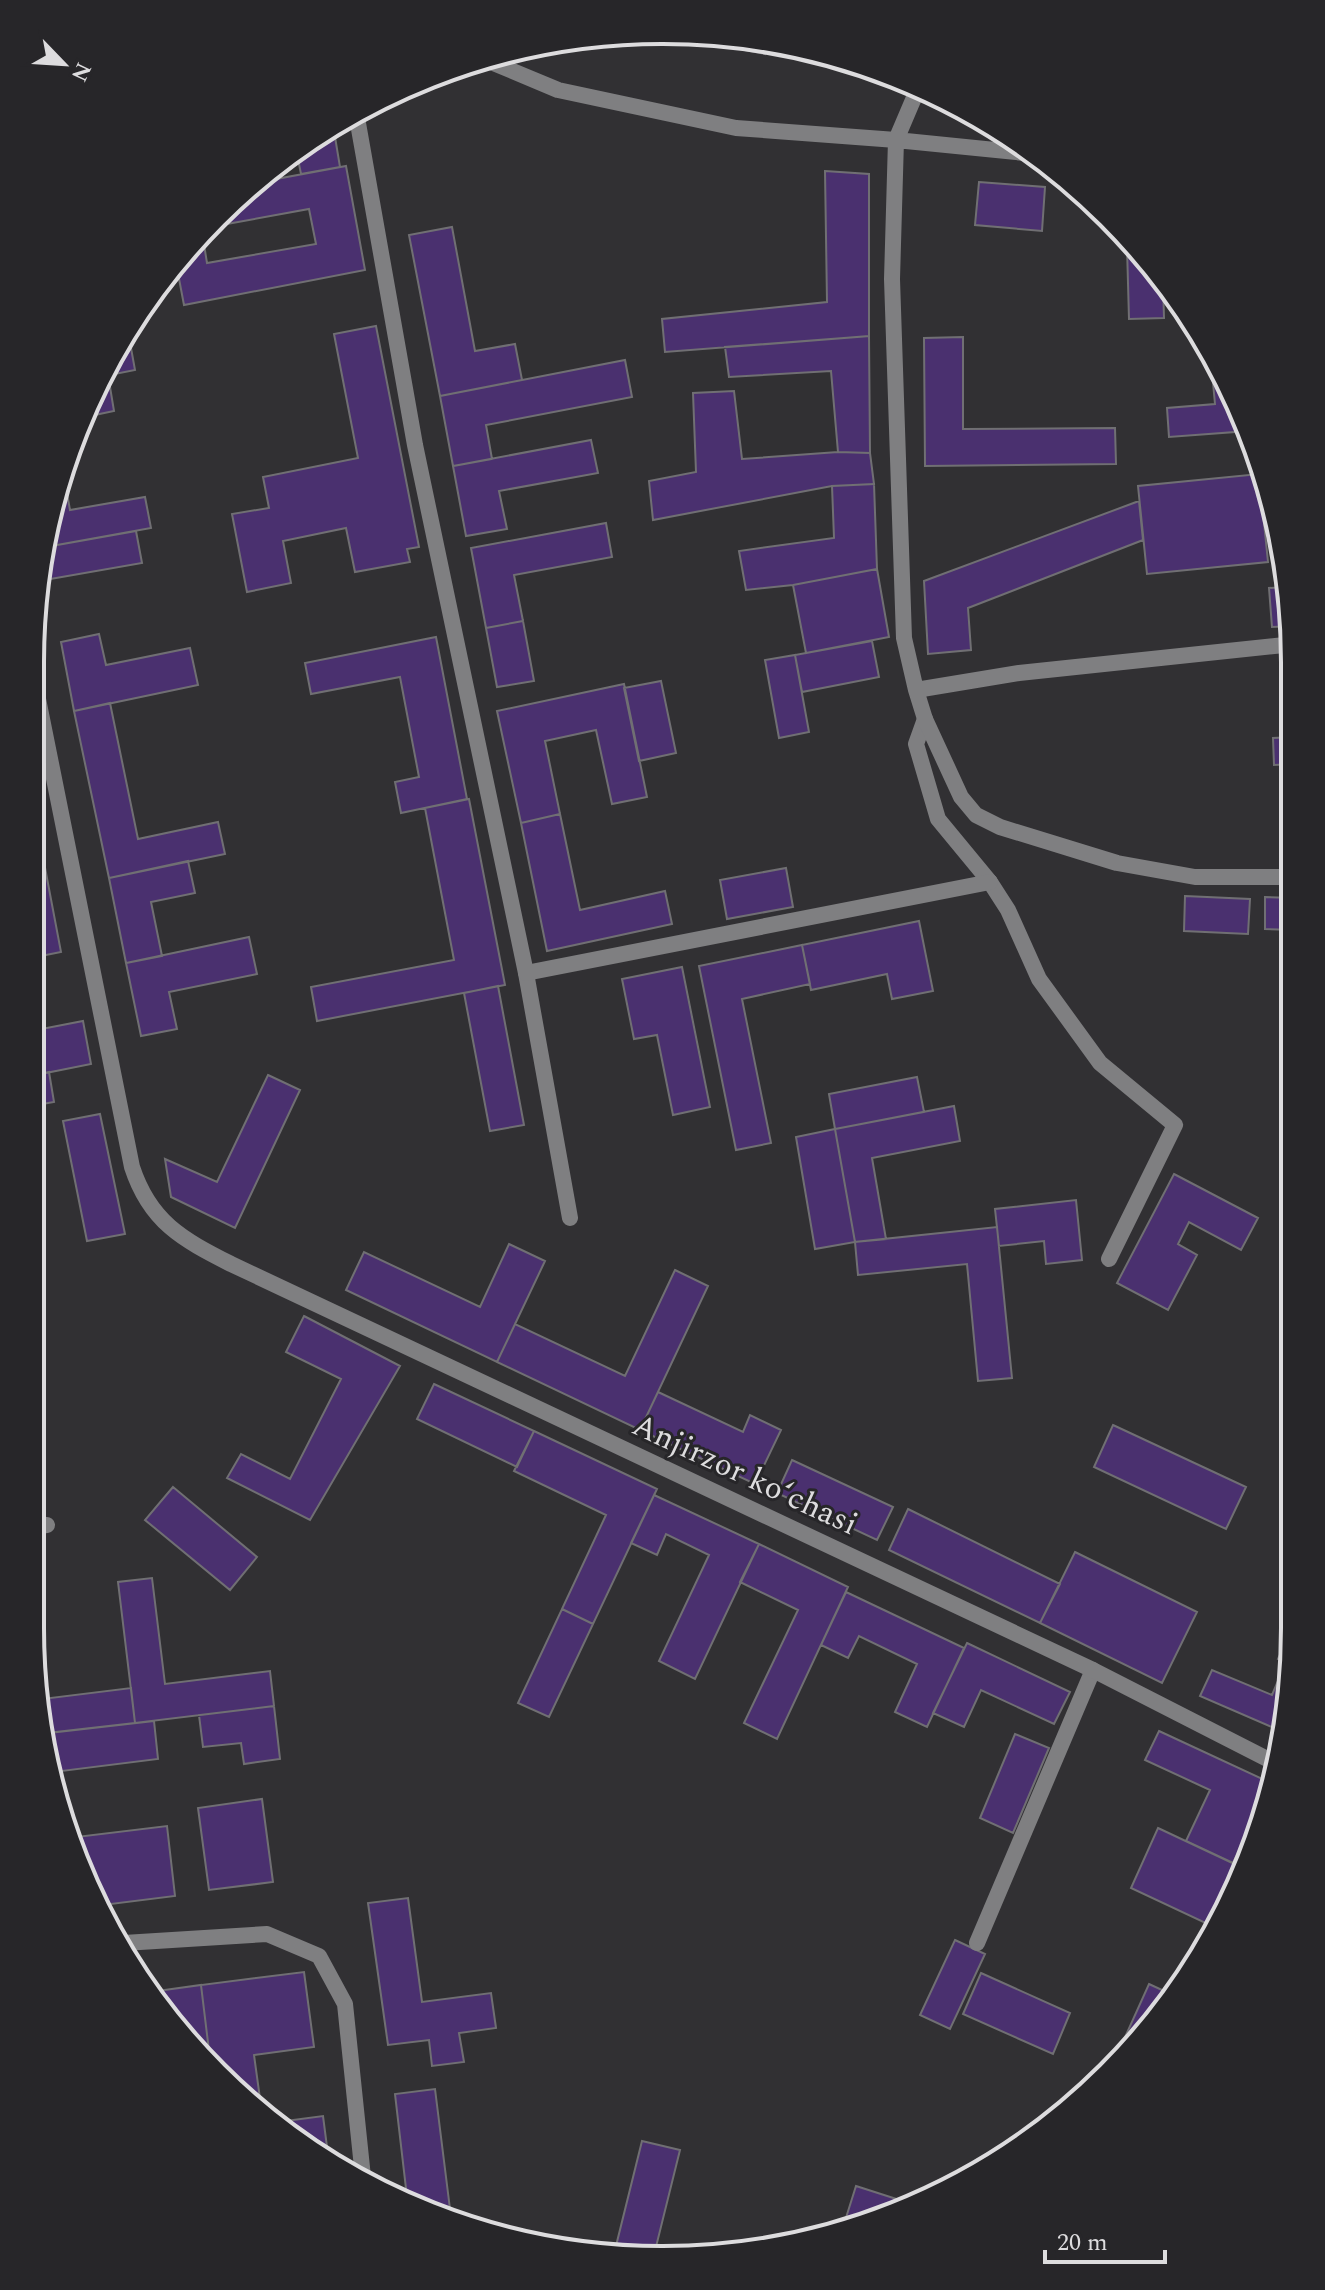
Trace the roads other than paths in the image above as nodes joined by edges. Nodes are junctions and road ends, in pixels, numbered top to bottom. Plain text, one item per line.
1 (500, 66) edge
2 (914, 98) edge
3 (358, 124) edge
4 (896, 140) junction
5 (1011, 152) edge
6 (1281, 645) edge
7 (916, 690) junction
8 (925, 719) junction
9 (44, 729) edge
10 (1281, 877) edge
11 (990, 882) junction
12 (526, 973) junction
13 (570, 1218) dead end
14 (1109, 1259) dead end
15 (1093, 1670) junction
16 (1267, 1759) edge
17 (130, 1943) edge
18 (977, 1943) dead end
19 (362, 2168) edge

1 - 4 street
2 - 4 street
3 - 12 street
4 - 5 street
4 - 7 street
6 - 7 street
7 - 8 street
8 - 10 street
8 - 11 street
9 - 15 street, Anjirzor koʻchasi
11 - 12 street
11 - 14 street
12 - 13 street
15 - 16 street, Anjirzor koʻchasi
15 - 18 street
17 - 19 street

